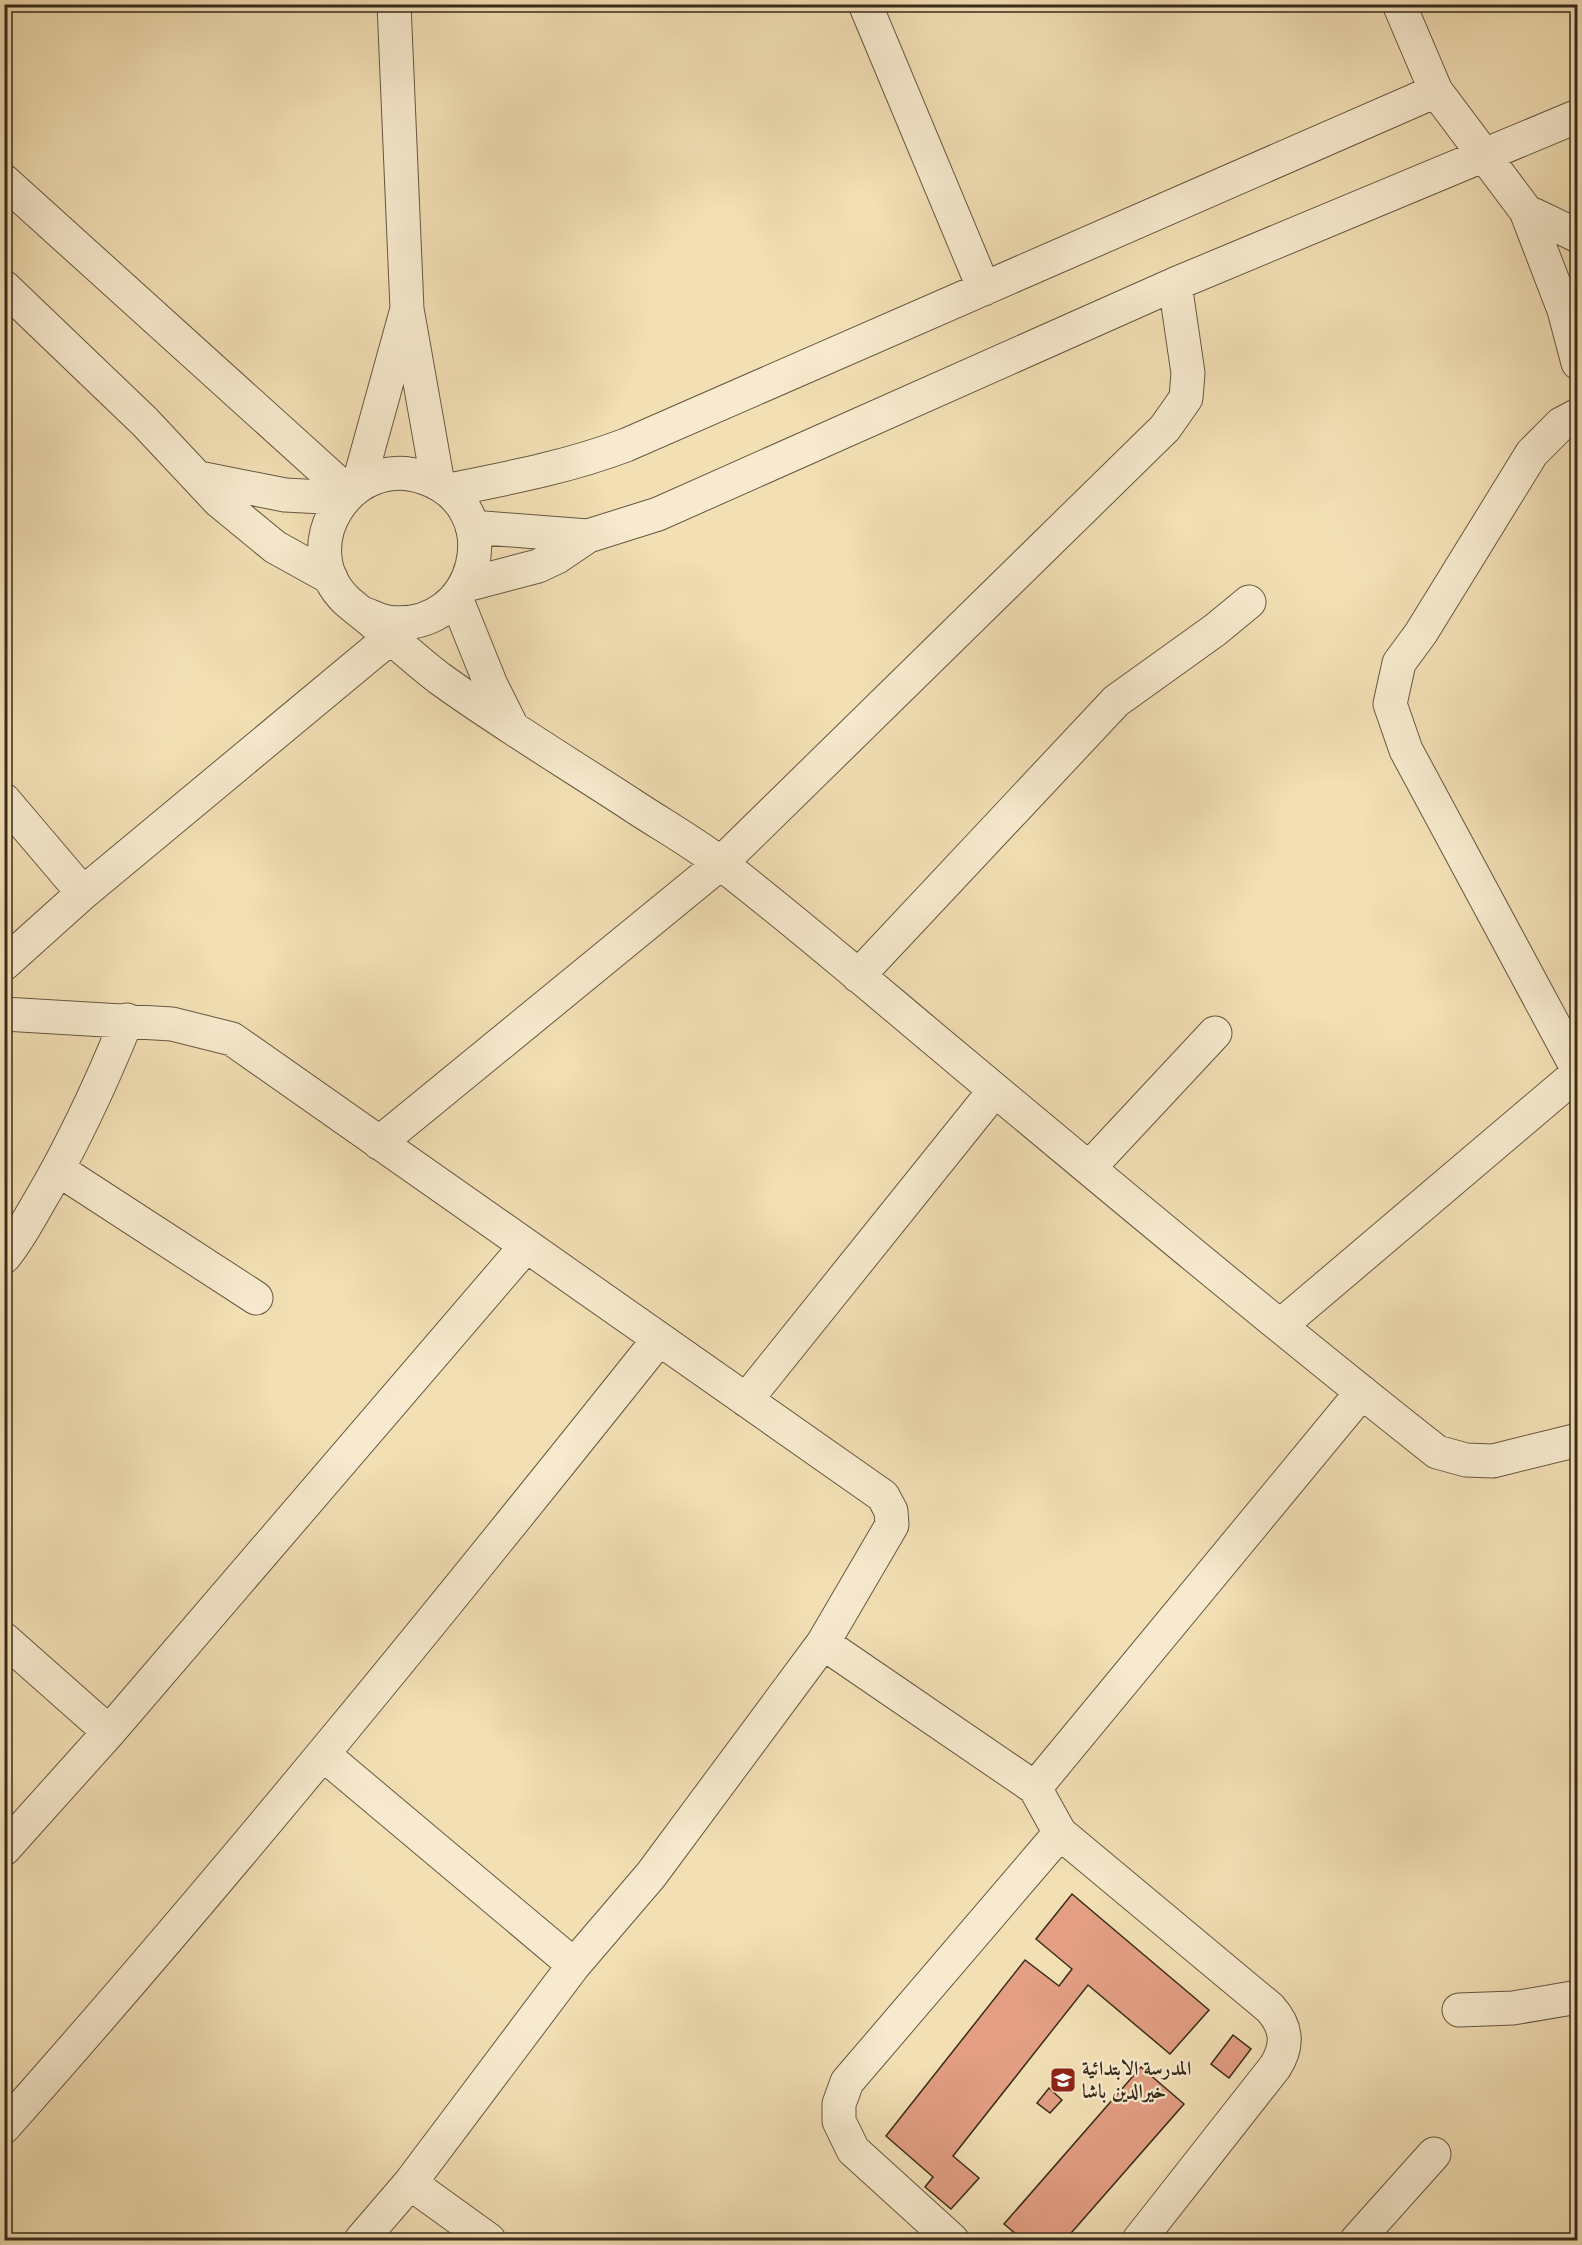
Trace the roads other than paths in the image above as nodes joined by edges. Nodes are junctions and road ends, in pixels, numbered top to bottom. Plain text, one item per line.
1 (394, 4) edge
2 (865, 4) edge
3 (1399, 4) edge
4 (1436, 91) junction
5 (1578, 116) edge
6 (1483, 156) junction
7 (4, 181) edge
8 (1526, 211) junction
9 (1578, 236) edge
10 (1175, 284) junction
11 (4, 287) edge
12 (984, 289) junction
13 (407, 309) junction
14 (1578, 363) edge
15 (1578, 415) edge
16 (199, 478) junction
17 (444, 487) junction
18 (350, 492) junction
19 (472, 527) junction
20 (588, 536) junction
21 (331, 578) junction
22 (461, 592) junction
23 (1249, 602) dead end
24 (362, 613) junction
25 (391, 637) junction
26 (512, 726) junction
27 (4, 800) edge
28 (721, 863) junction
29 (83, 893) junction
30 (4, 964) edge
31 (858, 976) junction
32 (4, 1014) edge
33 (127, 1020) junction
34 (1215, 1033) dead end
35 (1578, 1072) edge
36 (994, 1090) junction
37 (380, 1143) junction
38 (1089, 1168) junction
39 (58, 1170) junction
40 (526, 1246) junction
41 (4, 1257) edge
42 (256, 1298) dead end
43 (1280, 1326) junction
44 (659, 1339) junction
45 (1362, 1392) junction
46 (746, 1400) junction
47 (1578, 1440) edge
48 (4, 1638) edge
49 (823, 1643) junction
50 (109, 1732) junction
51 (324, 1755) junction
52 (1035, 1788) junction
53 (1060, 1833) junction
54 (4, 1849) edge
55 (574, 1965) junction
56 (1578, 1996) edge
57 (1460, 2010) dead end
58 (4, 2127) edge
59 (1434, 2154) dead end
60 (410, 2183) junction
61 (361, 2241) edge
62 (489, 2241) edge
63 (952, 2241) edge
64 (1139, 2241) edge
65 (1357, 2241) edge

1 - 13 street
2 - 12 street
3 - 4 street
4 - 6 street
4 - 12 street
5 - 6 street
6 - 8 street
6 - 10 street
7 - 18 street
8 - 9 street
8 - 14 street
10 - 20 street
10 - 28 street
11 - 16 street
12 - 17 street
13 - 17 street
13 - 18 street
15 - 35 street
16 - 18 street
16 - 21 street
17 - 18 street
17 - 19 street
18 - 21 street
19 - 20 street
19 - 22 street
20 - 22 street
21 - 24 street
22 - 24 street
22 - 26 street
23 - 31 street
24 - 25 street
25 - 26 street
25 - 29 street
26 - 28 street
27 - 29 street
28 - 31 street
28 - 37 street
29 - 30 street
31 - 36 street
32 - 33 street
33 - 37 street
33 - 39 street
34 - 38 street
35 - 43 street
36 - 38 street
36 - 46 street
37 - 40 street
38 - 43 street
39 - 41 street
39 - 42 street
40 - 44 street
40 - 50 street
43 - 45 street
44 - 46 street
44 - 51 street
45 - 47 street
45 - 52 street
46 - 49 street
48 - 50 street
49 - 52 street
49 - 55 street
50 - 54 street
51 - 55 street
51 - 58 street
52 - 53 street
53 - 63 street
53 - 64 street
55 - 60 street
56 - 57 street
59 - 65 street
60 - 61 street
60 - 62 street

